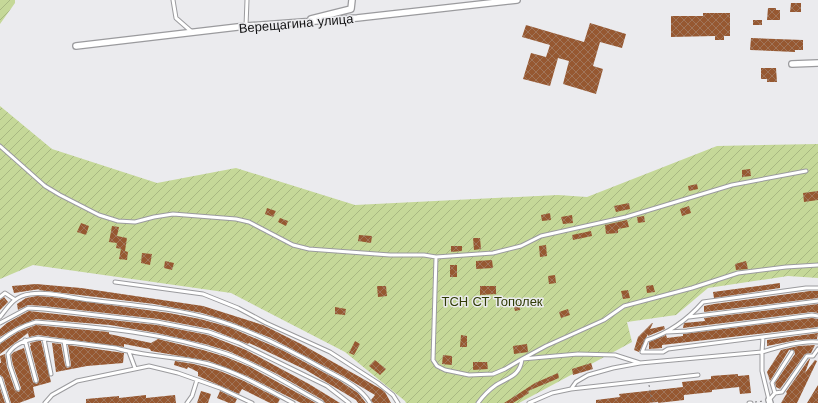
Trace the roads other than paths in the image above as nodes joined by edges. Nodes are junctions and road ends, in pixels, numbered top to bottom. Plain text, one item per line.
1 (173, 0) edge
2 (247, 0) edge
3 (352, 0) edge
4 (517, 0) edge
5 (486, 2) edge
6 (294, 23) junction
7 (246, 26) junction
8 (192, 32) junction
9 (76, 46) dead end
10 (818, 63) edge
11 (792, 64) dead end
12 (0, 146) edge
13 (806, 171) dead end
14 (436, 257) junction
15 (818, 265) edge
16 (115, 282) dead end
17 (818, 288) edge
18 (0, 297) edge
19 (14, 299) junction
20 (818, 301) edge
21 (818, 316) edge
22 (0, 317) edge
23 (688, 317) junction
24 (0, 323) edge
25 (818, 330) edge
26 (667, 332) junction
27 (763, 338) junction
28 (44, 339) junction
29 (25, 340) junction
30 (0, 341) edge
31 (64, 341) junction
32 (818, 342) edge
33 (818, 349) edge
34 (129, 352) junction
35 (762, 352) junction
36 (792, 352) dead end
37 (522, 360) junction
38 (640, 363) junction
39 (68, 365) dead end
40 (135, 368) junction
41 (51, 374) dead end
42 (698, 375) dead end
43 (0, 378) edge
44 (197, 380) junction
45 (36, 381) dead end
46 (18, 389) dead end
47 (571, 389) junction
48 (775, 392) junction
49 (770, 402) edge
50 (8, 403) edge
51 (46, 403) edge
52 (187, 403) edge
53 (252, 403) edge
54 (293, 403) edge
55 (322, 403) edge
56 (349, 403) edge
57 (370, 403) edge
58 (398, 403) edge
59 (478, 403) edge
60 (529, 403) edge

1 - 8 lane
2 - 7 lane
3 - 6 street
4 - 5 street, Верещагина улица
5 - 6 street, Верещагина улица
6 - 7 street, Верещагина улица
7 - 8 street, Верещагина улица
8 - 9 street, Верещагина улица
10 - 11 street
12 - 14 lane
13 - 14 lane
14 - 37 lane
15 - 37 lane
16 - 58 lane
17 - 23 lane
18 - 19 lane
19 - 22 lane
19 - 57 lane
20 - 23 lane
21 - 26 lane
23 - 26 lane
24 - 56 lane
25 - 27 lane
26 - 27 lane
27 - 35 lane
28 - 29 lane
28 - 31 lane
28 - 41 lane
29 - 45 lane
29 - 46 lane
30 - 55 lane
31 - 34 lane
31 - 39 lane
32 - 35 lane
33 - 48 lane
34 - 40 lane
34 - 54 lane
35 - 38 lane
35 - 49 lane
36 - 48 lane
37 - 38 lane
37 - 59 lane
38 - 47 lane
40 - 44 lane
40 - 51 lane
42 - 47 lane
43 - 50 lane
44 - 52 lane
44 - 53 lane
47 - 60 lane
48 - 49 lane

